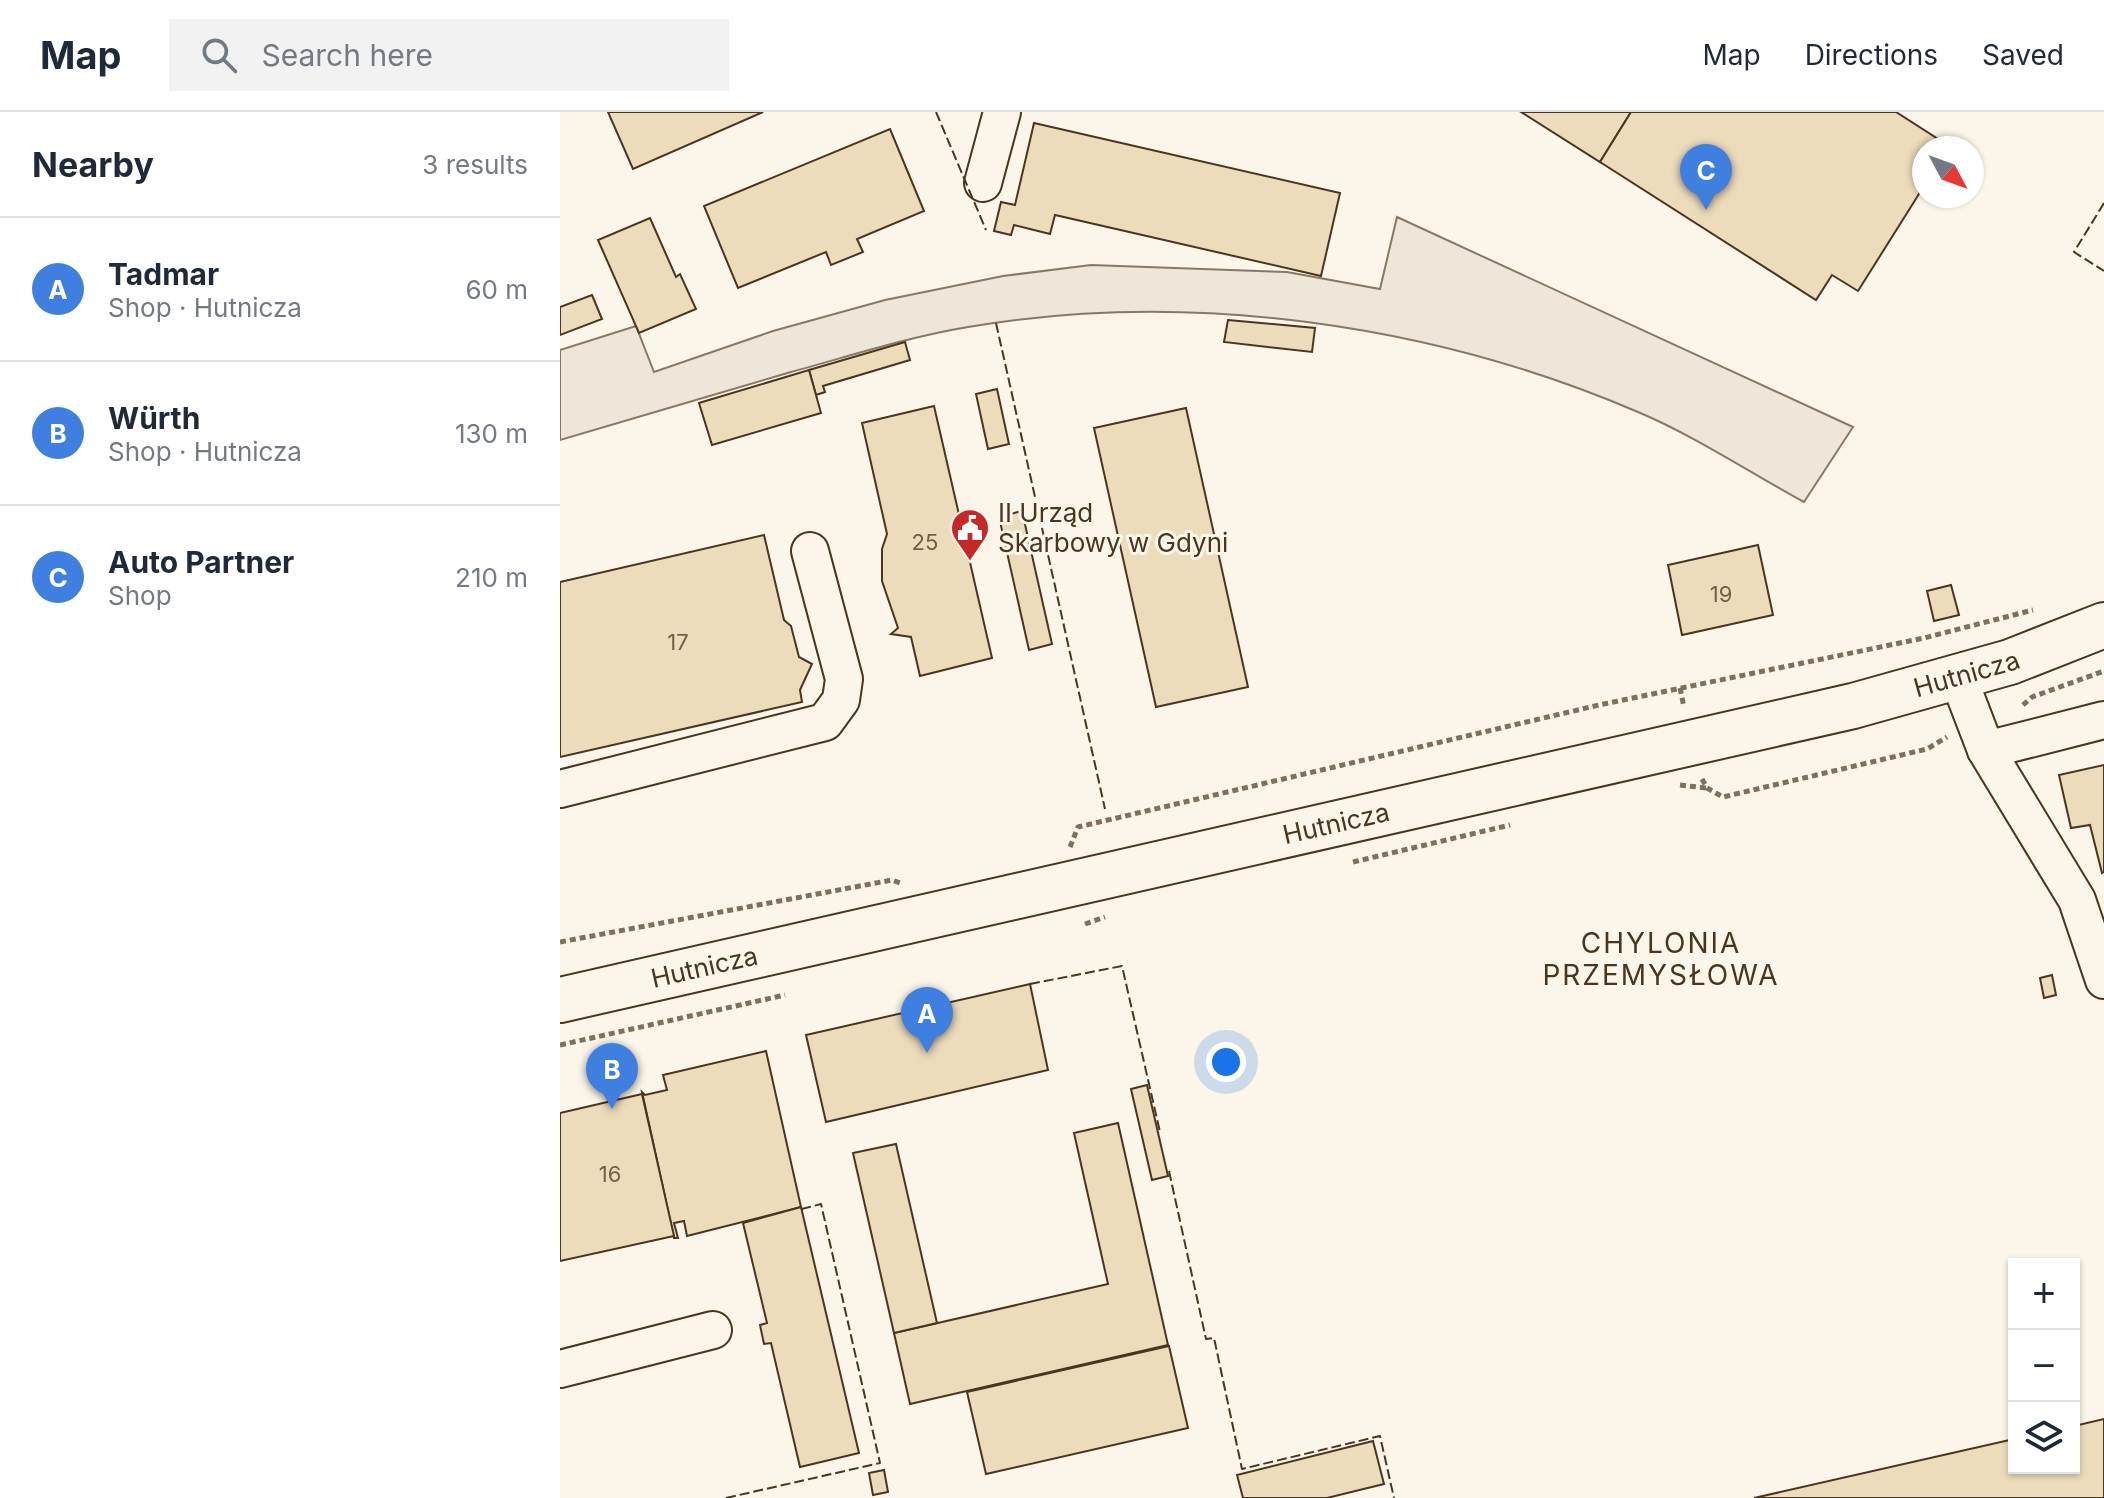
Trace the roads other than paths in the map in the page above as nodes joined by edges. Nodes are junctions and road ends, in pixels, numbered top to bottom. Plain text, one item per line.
1 (1002, 112) edge
2 (983, 183) dead end
3 (810, 551) dead end
4 (2104, 625) edge
5 (1958, 677) junction
6 (2104, 720) edge
7 (1986, 750) junction
8 (560, 789) edge
9 (2092, 905) edge
10 (2104, 980) edge
11 (560, 1000) edge
12 (713, 1330) dead end
13 (560, 1369) edge

1 - 2 lane
3 - 8 lane
4 - 5 main road, Hutnicza
5 - 7 lane
5 - 11 main road, Hutnicza
6 - 7 lane
7 - 9 lane
9 - 10 lane
12 - 13 lane

